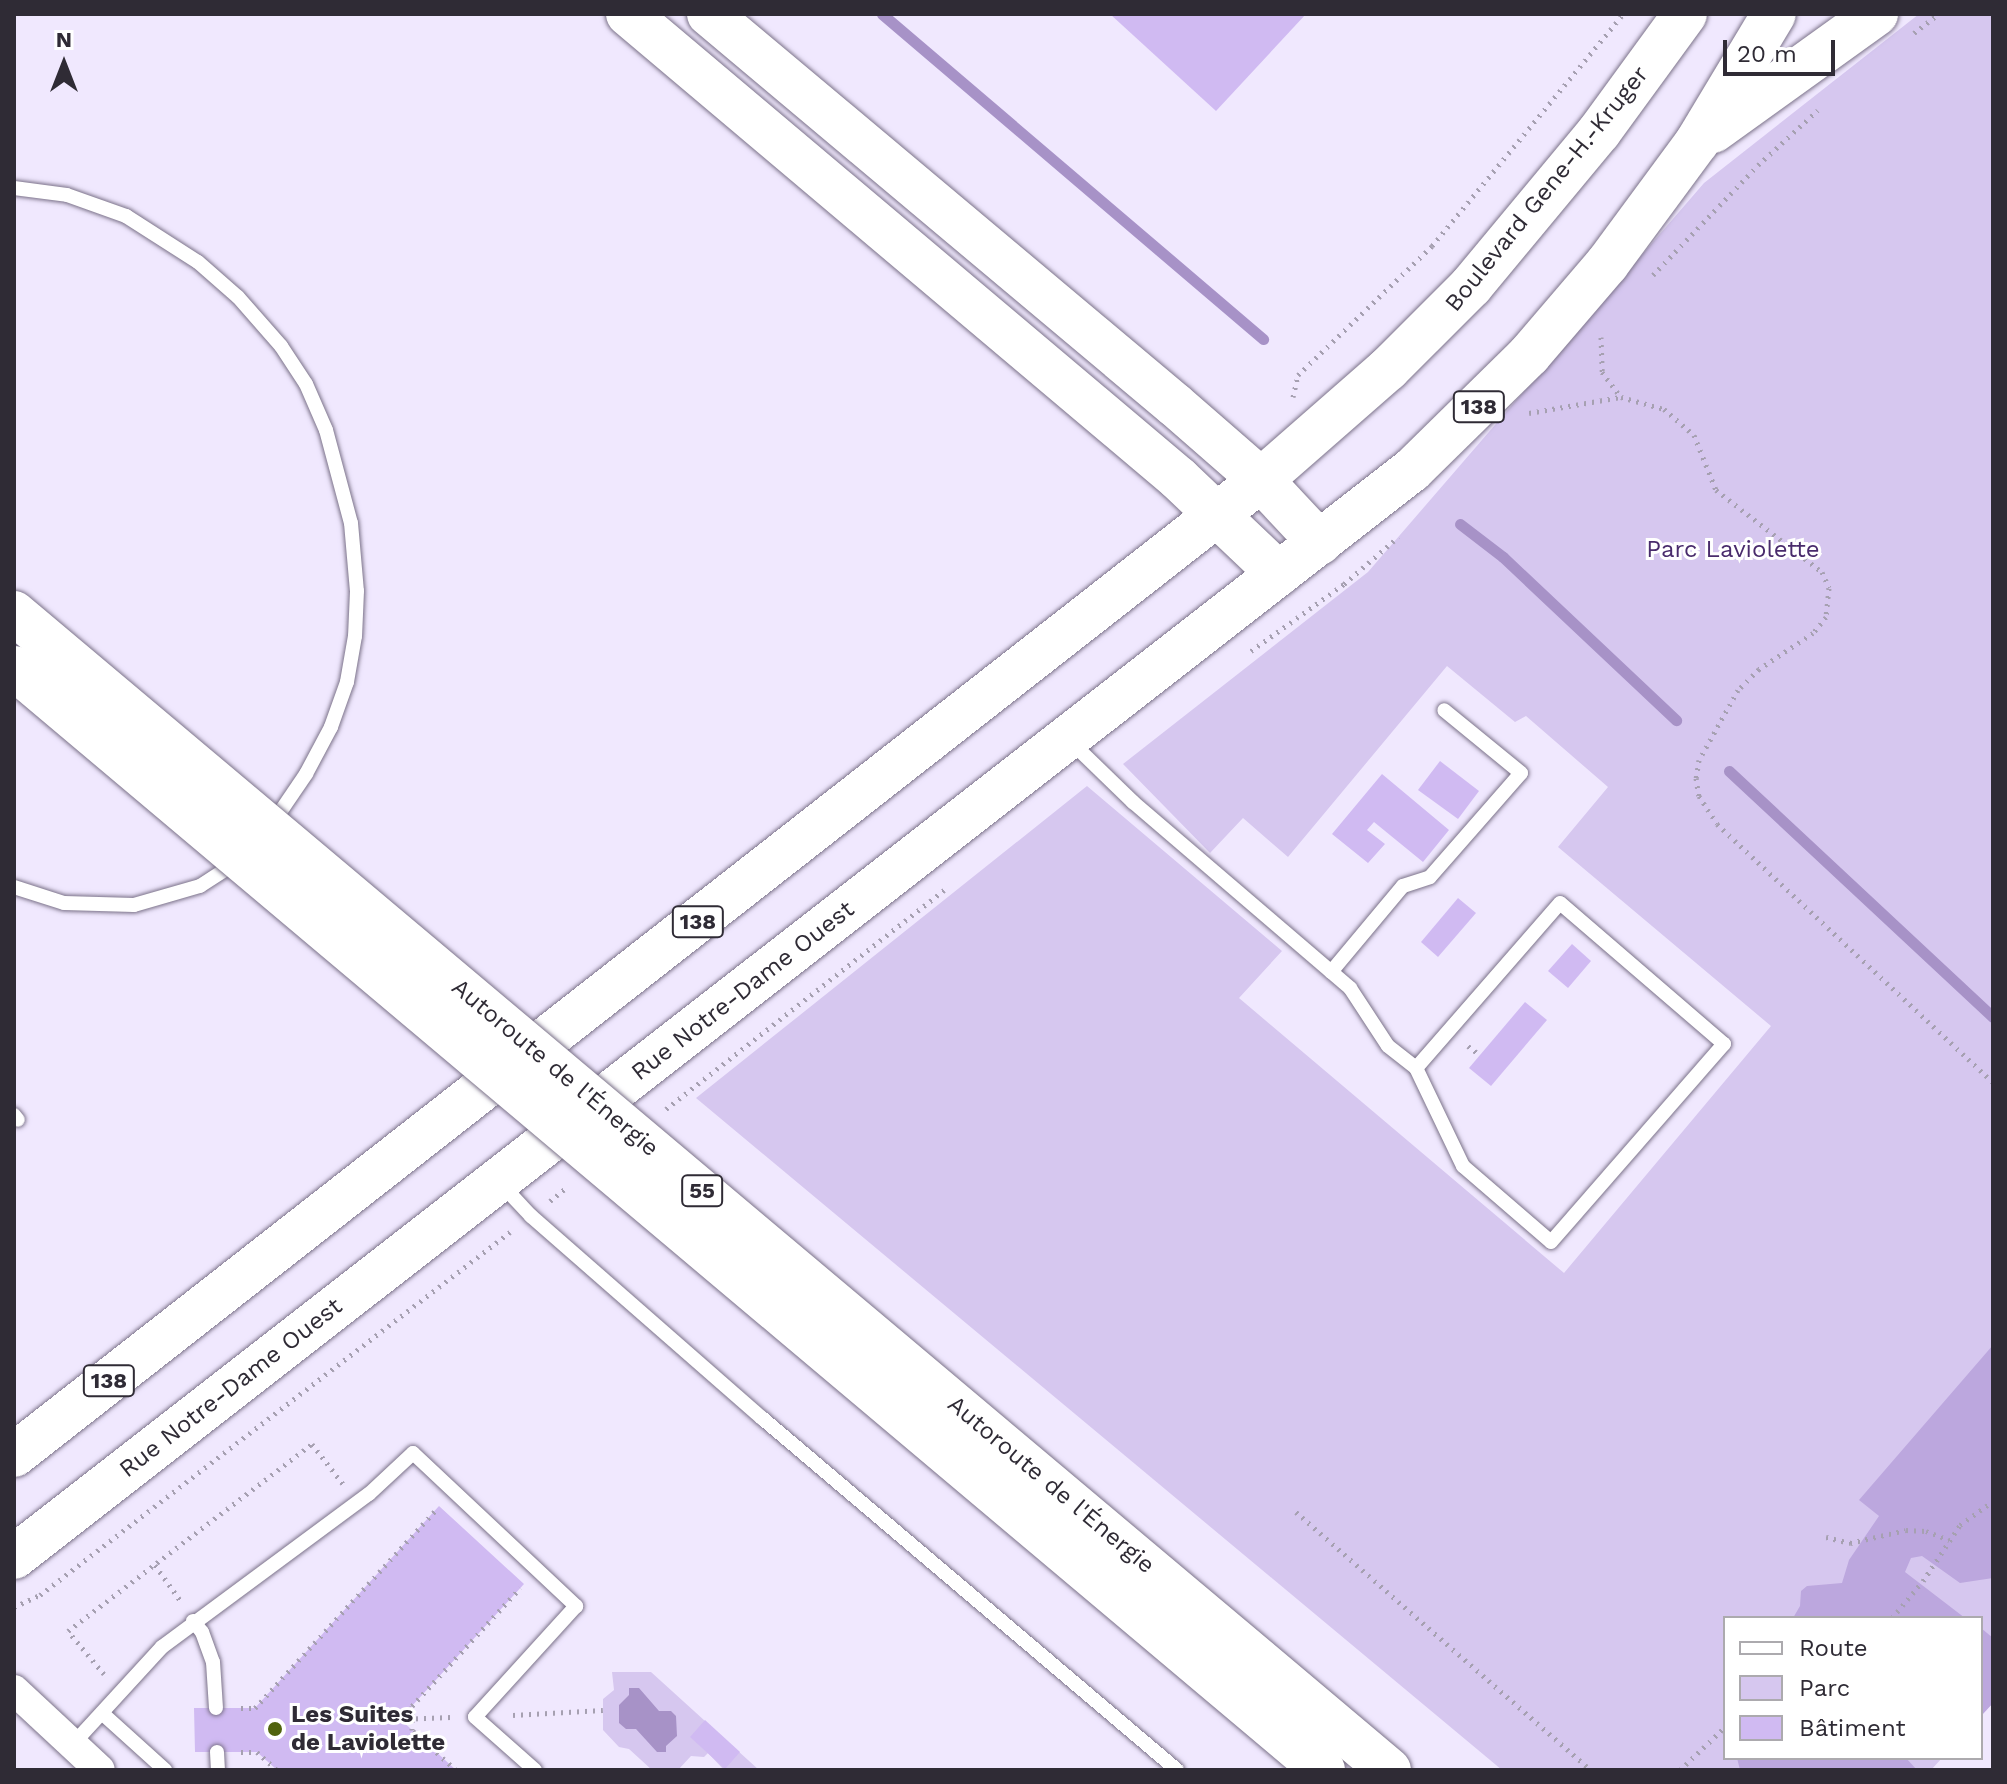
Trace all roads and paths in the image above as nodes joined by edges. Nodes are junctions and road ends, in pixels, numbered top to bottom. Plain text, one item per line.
1 (628, 14) edge
2 (709, 14) edge
3 (1623, 14) edge
4 (1685, 14) edge
5 (1774, 14) edge
6 (1876, 14) edge
7 (1822, 106) dead end
8 (1697, 142) junction
9 (14, 188) edge
10 (1646, 284) dead end
11 (1594, 342) dead end
12 (1294, 394) dead end
13 (1621, 397) junction
14 (1540, 401) dead end
15 (1261, 480) junction
16 (1220, 516) junction
17 (1320, 543) junction
18 (1358, 573) dead end
19 (1279, 574) junction
20 (14, 613) edge
21 (1245, 655) dead end
22 (14, 668) edge
23 (1444, 710) dead end
24 (1067, 738) junction
25 (14, 887) edge
26 (946, 889) dead end
27 (1331, 972) junction
28 (1416, 1068) junction
29 (1993, 1082) edge
30 (663, 1111) dead end
31 (576, 1180) dead end
32 (498, 1181) junction
33 (551, 1200) dead end
34 (509, 1234) dead end
35 (14, 1455) edge
36 (1993, 1501) edge
37 (357, 1502) junction
38 (439, 1506) dead end
39 (1296, 1512) dead end
40 (1826, 1537) dead end
41 (1949, 1540) junction
42 (14, 1557) edge
43 (155, 1565) junction
44 (524, 1584) dead end
45 (14, 1607) edge
46 (1894, 1616) edge
47 (193, 1621) junction
48 (14, 1690) edge
49 (120, 1693) junction
50 (216, 1708) dead end
51 (603, 1710) dead end
52 (559, 1712) dead end
53 (103, 1714) junction
54 (441, 1718) dead end
55 (238, 1719) dead end
56 (400, 1719) dead end
57 (412, 1719) junction
58 (1723, 1729) edge
59 (239, 1741) dead end
60 (73, 1744) junction
61 (217, 1752) dead end
62 (100, 1770) edge
63 (165, 1770) edge
64 (218, 1770) edge
65 (277, 1770) edge
66 (456, 1770) edge
67 (535, 1770) edge
68 (1177, 1770) edge
69 (1323, 1770) edge
70 (1389, 1770) edge
71 (1591, 1770) edge
72 (1680, 1770) edge

1 - 16 main road
2 - 15 main road
3 - 12 path, Boulevard Gene-H.-Kruger
4 - 15 main road, Boulevard Gene-H.-Kruger / 138
5 - 8 main road, 138
6 - 8 main road
7 - 10 path
8 - 17 main road, 138
9 - 25 lane
11 - 13 path
13 - 14 path
13 - 29 path
15 - 16 main road, Boulevard Gene-H.-Kruger / 138
15 - 17 main road
16 - 19 main road
16 - 35 main road, 138
17 - 19 main road, Rue Notre-Dame Ouest / 138
18 - 21 path
19 - 24 main road, Rue Notre-Dame Ouest / 138
20 - 70 main road, Autoroute de l'Énergie / 55, bridge
22 - 69 main road, Autoroute de l'Énergie / 55, bridge
23 - 27 lane
24 - 27 lane
24 - 32 main road, Rue Notre-Dame Ouest / 138
26 - 30 path, Rue Notre-Dame Ouest
27 - 28 lane
28 - 28 lane
31 - 33 path
32 - 42 main road, Rue Notre-Dame Ouest / 138
32 - 68 lane
34 - 45 path, Rue Notre-Dame Ouest
36 - 41 path
37 - 43 path
37 - 47 lane
37 - 67 lane
38 - 55 path
39 - 71 path
40 - 41 path
41 - 46 path
43 - 47 path
43 - 49 path
44 - 57 path
47 - 49 lane
47 - 50 lane
48 - 60 street
49 - 53 lane
51 - 52 path
53 - 60 lane
53 - 63 lane
54 - 57 path
56 - 57 path
57 - 66 path
58 - 72 path
59 - 65 path
60 - 62 street
61 - 64 lane

